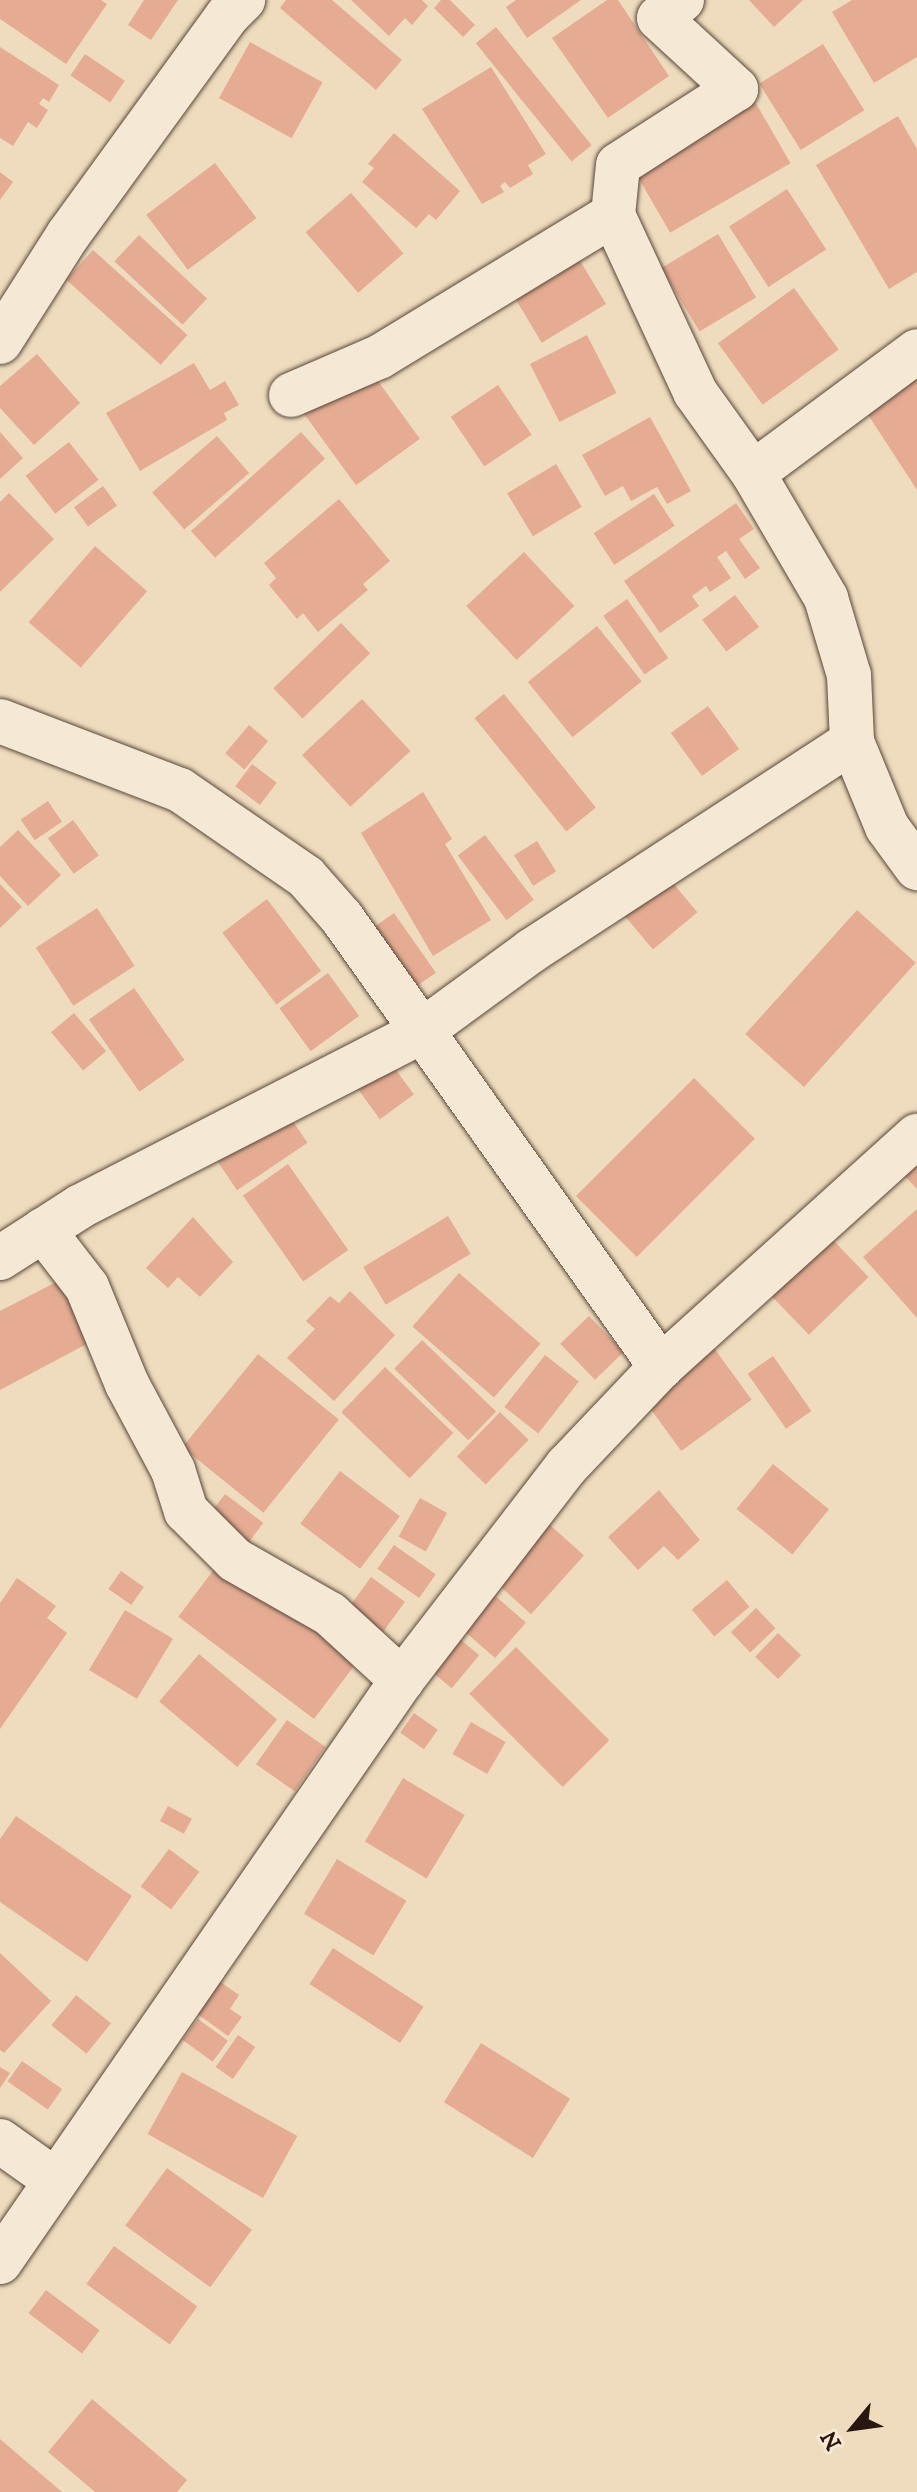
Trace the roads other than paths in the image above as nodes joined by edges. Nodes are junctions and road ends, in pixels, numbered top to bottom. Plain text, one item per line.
1 (243, 0) edge
2 (682, 0) edge
3 (613, 215) junction
4 (0, 342) edge
5 (917, 351) edge
6 (291, 395) dead end
7 (753, 473) junction
8 (0, 721) edge
9 (852, 742) junction
10 (917, 868) edge
11 (419, 1033) junction
12 (917, 1136) edge
13 (43, 1230) junction
14 (0, 1258) edge
15 (661, 1367) junction
16 (402, 1680) junction
17 (0, 2141) edge
18 (55, 2180) junction
19 (0, 2262) edge

1 - 4 street
2 - 3 street
3 - 6 street
3 - 7 street
5 - 7 street
7 - 9 street
8 - 11 street
9 - 10 street
9 - 11 street
11 - 13 street
11 - 15 street
12 - 15 street
13 - 14 street
13 - 16 street
15 - 16 street
16 - 18 street
17 - 18 street
18 - 19 street

